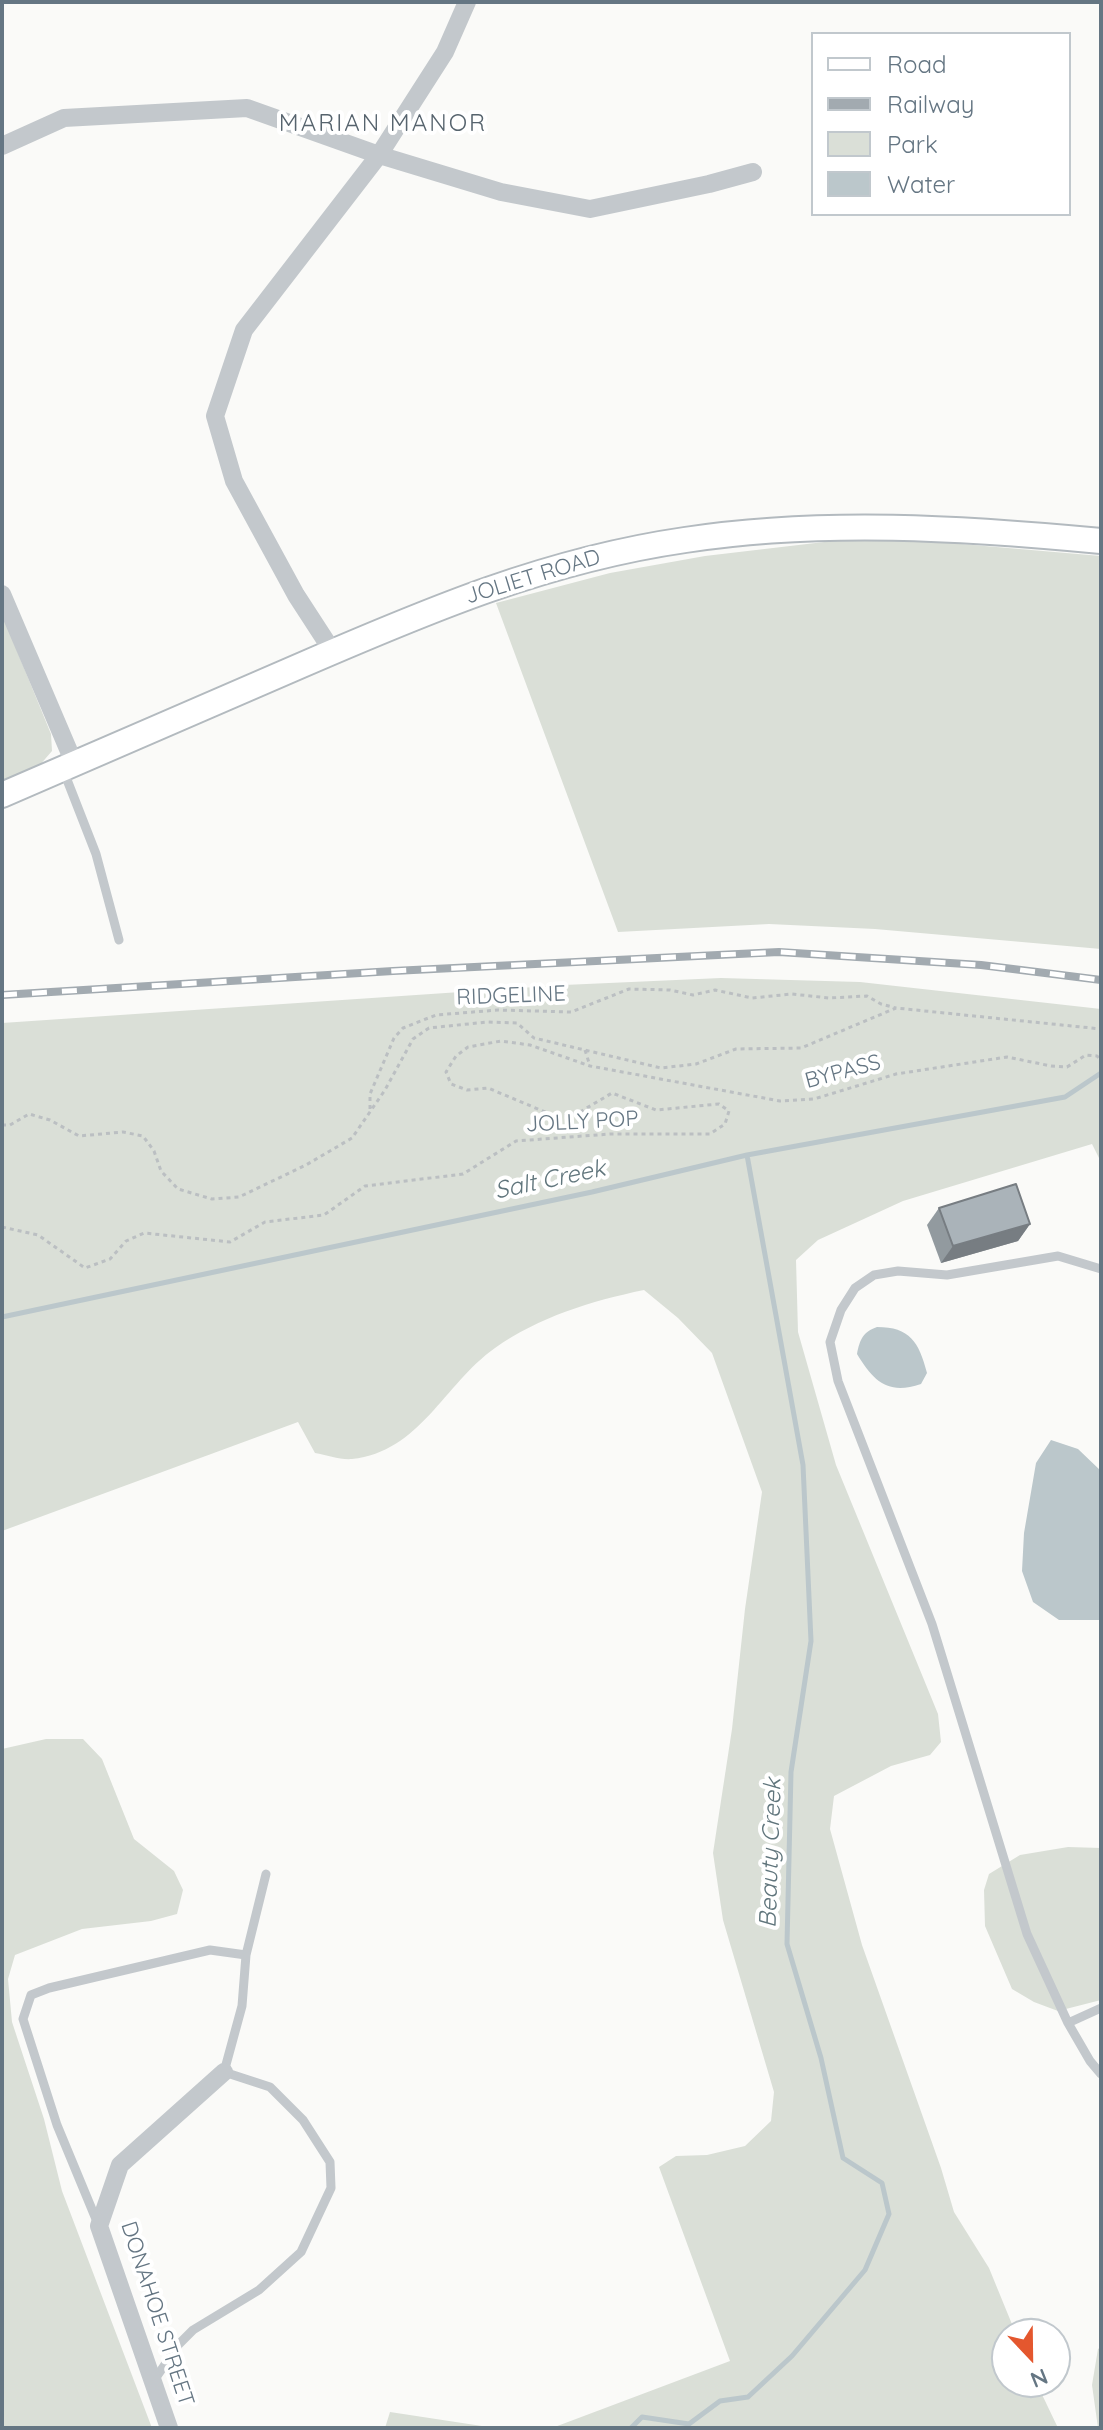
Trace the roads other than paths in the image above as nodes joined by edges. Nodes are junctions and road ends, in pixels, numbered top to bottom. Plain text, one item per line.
1 (467, 2) edge
2 (2, 146) edge
3 (379, 155) junction
4 (753, 172) dead end
5 (1101, 541) edge
6 (2, 594) edge
7 (333, 652) junction
8 (68, 766) junction
9 (2, 795) edge
10 (119, 940) dead end
11 (1101, 1269) edge
12 (266, 1874) dead end
13 (246, 1955) junction
14 (1101, 2008) edge
15 (1068, 2023) junction
16 (224, 2072) junction
17 (1101, 2074) edge
18 (99, 2226) junction
19 (153, 2382) junction
20 (169, 2428) edge

1 - 3 street
2 - 3 street
3 - 4 street
3 - 7 street
5 - 7 main road, JOLIET ROAD
6 - 8 street
7 - 8 main road, JOLIET ROAD
8 - 9 main road, JOLIET ROAD
8 - 10 lane
11 - 15 lane
12 - 13 lane
13 - 16 lane
13 - 18 lane
14 - 15 lane
15 - 17 lane
16 - 18 street, DONAHOE STREET
16 - 19 lane
18 - 19 street, DONAHOE STREET
19 - 20 street, DONAHOE STREET

